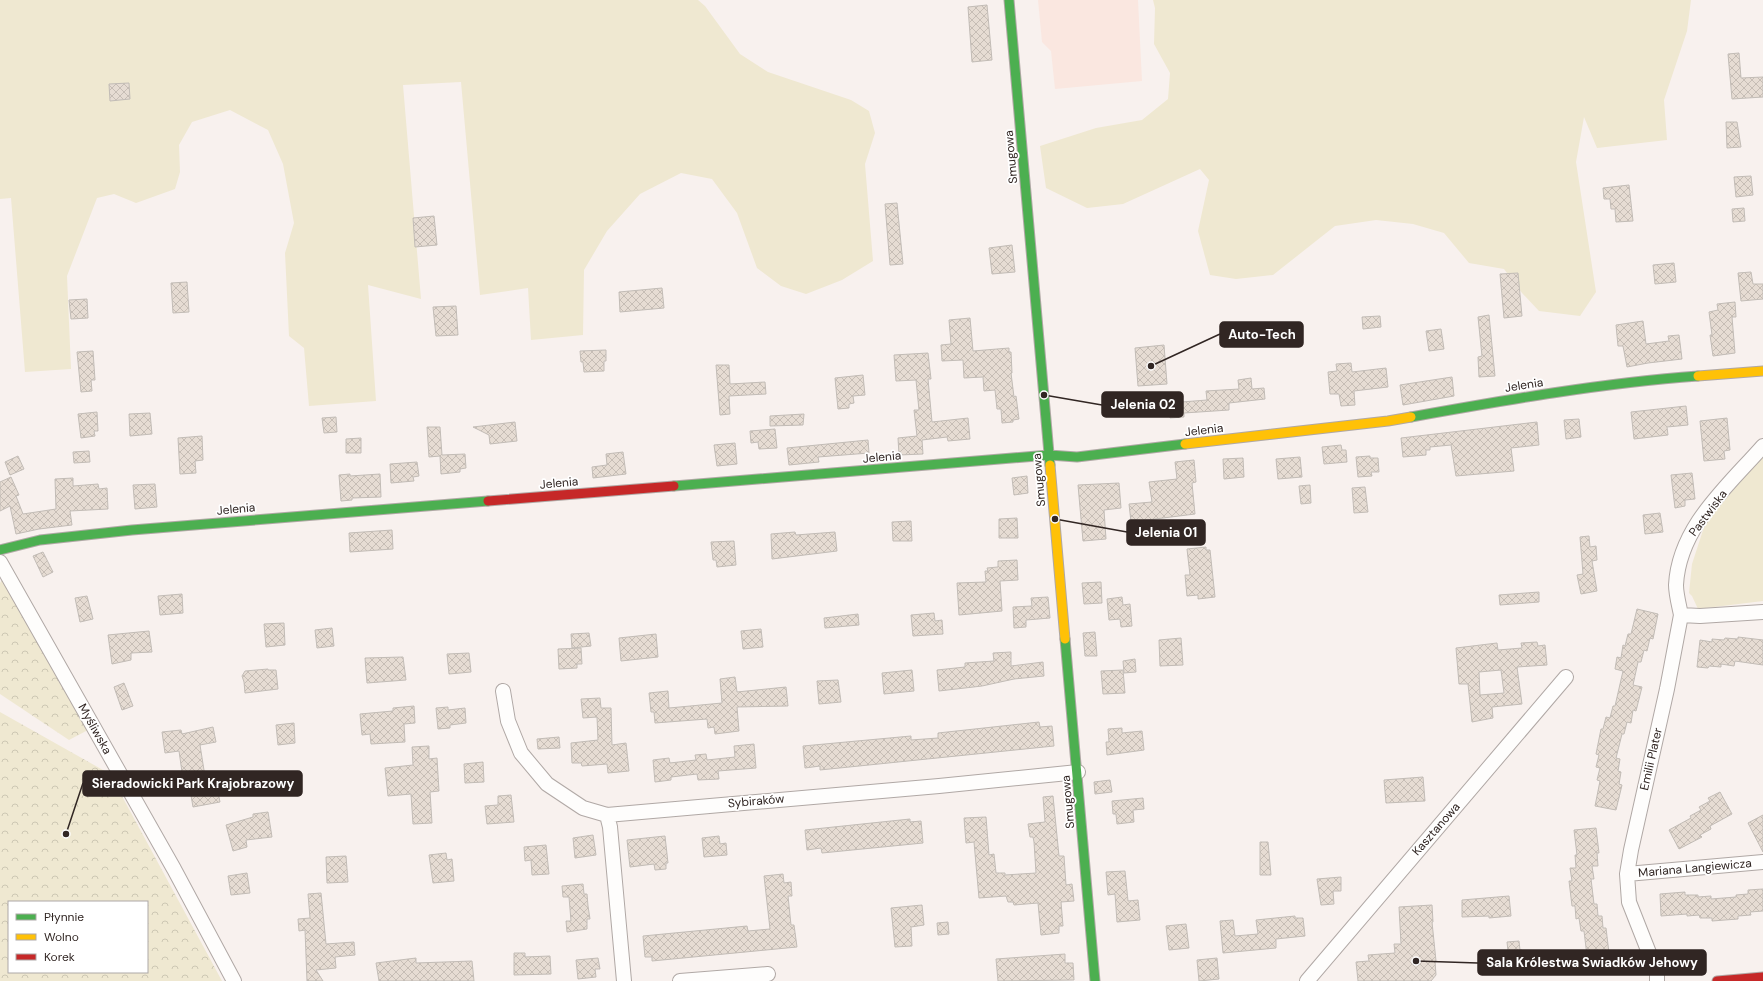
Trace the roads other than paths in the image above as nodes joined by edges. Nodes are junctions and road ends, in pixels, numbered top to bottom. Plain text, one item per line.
1 (1009, 0) edge
2 (1763, 371) edge
3 (1763, 446) edge
4 (1048, 455) junction
5 (0, 550) edge
6 (0, 562) edge
7 (1763, 612) edge
8 (1680, 615) junction
9 (1566, 677) dead end
10 (503, 691) dead end
11 (1078, 772) junction
12 (607, 814) junction
13 (1763, 862) edge
14 (1627, 874) junction
15 (768, 974) dead end
16 (1763, 977) edge
17 (234, 981) edge
18 (624, 981) edge
19 (680, 981) edge
20 (1095, 981) edge
21 (1307, 981) edge
22 (1657, 981) edge
23 (1717, 981) edge

1 - 4 street, Smugowa
2 - 4 street, Jelenia
3 - 8 street, Pastwiska
4 - 5 street, Jelenia
4 - 11 street, Smugowa
6 - 17 street, Myśliwska
7 - 8 street
8 - 14 street, Emilii Plater
9 - 21 street, Kasztanowa
10 - 12 street, Sybiraków
11 - 12 street, Sybiraków
11 - 20 street, Smugowa
12 - 18 street
13 - 14 street, Mariana Langiewicza
14 - 22 street, Emilii Plater
15 - 19 street
16 - 23 street

